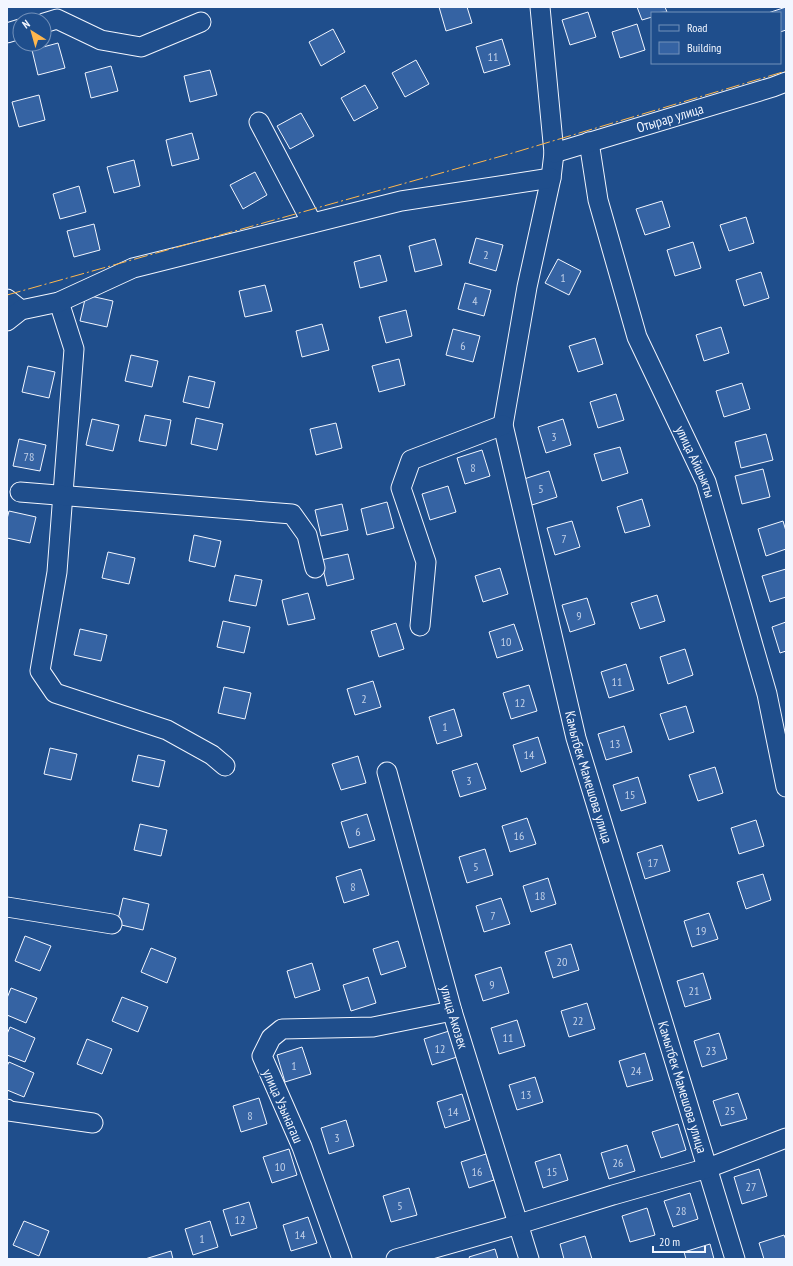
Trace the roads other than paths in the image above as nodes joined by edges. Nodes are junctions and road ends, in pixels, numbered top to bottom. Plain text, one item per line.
1 (540, 7) edge
2 (52, 21) edge
3 (201, 22) dead end
4 (786, 82) edge
5 (259, 122) dead end
6 (589, 142) junction
7 (554, 153) junction
8 (551, 178) junction
9 (312, 223) junction
10 (59, 302) junction
11 (12, 310) edge
12 (503, 425) junction
13 (20, 492) dead end
14 (63, 496) junction
15 (315, 568) dead end
16 (420, 626) dead end
17 (225, 766) dead end
18 (387, 772) dead end
19 (786, 787) edge
20 (7, 907) edge
21 (112, 924) dead end
22 (452, 1011) junction
23 (7, 1108) edge
24 (93, 1123) dead end
25 (786, 1138) edge
26 (708, 1168) junction
27 (519, 1224) junction
28 (342, 1259) edge
29 (396, 1259) edge
30 (529, 1259) edge
31 (735, 1259) edge

1 - 7 street, Камытбек Мамешова улица
2 - 3 street
4 - 6 street, Отырар улица
5 - 9 street
6 - 7 street, Отырар улица
6 - 19 street, улица Айшыкты
7 - 8 street, Камытбек Мамешова улица
8 - 9 street
8 - 12 street, Камытбек Мамешова улица
9 - 10 street
10 - 11 street
10 - 14 street
12 - 16 street
12 - 26 street, Камытбек Мамешова улица
13 - 14 street
14 - 15 street
14 - 17 street
18 - 22 street, улица Акозек
20 - 21 street
22 - 27 street, улица Акозек
22 - 28 street, улица Узынагаш
23 - 24 street
25 - 26 street
26 - 27 street
26 - 31 street, Камытбек Мамешова улица
27 - 29 street
27 - 30 street, улица Акозек

